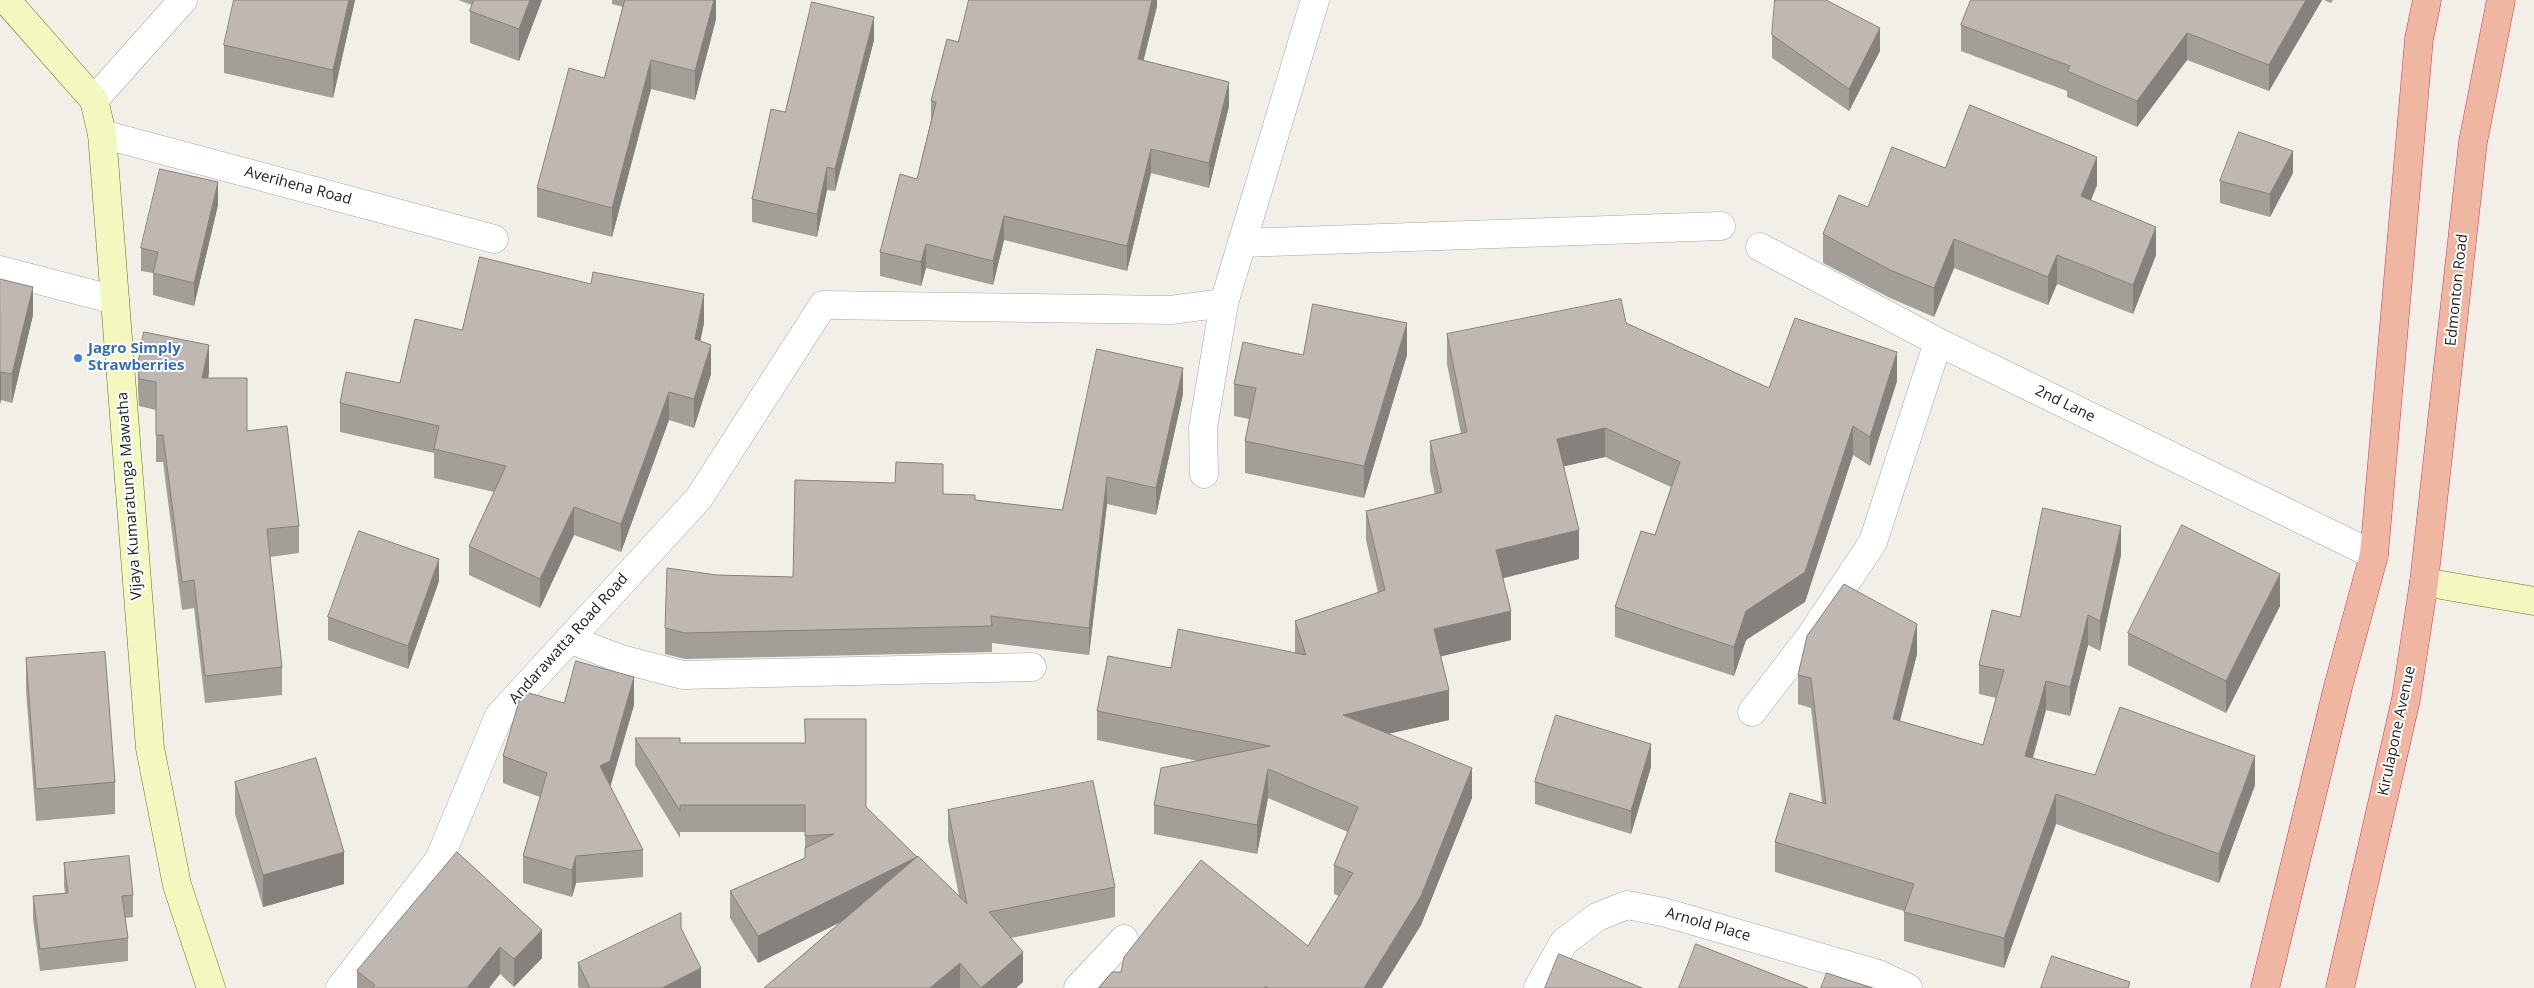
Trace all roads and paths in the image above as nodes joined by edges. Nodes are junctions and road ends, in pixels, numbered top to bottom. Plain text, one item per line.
1 (6, 0) edge
2 (183, 0) edge
3 (1315, 0) edge
4 (2427, 0) edge
5 (2501, 0) edge
6 (94, 100) junction
7 (102, 134) junction
8 (1721, 226) dead end
9 (494, 239) dead end
10 (1242, 243) junction
11 (1760, 247) dead end
12 (0, 270) edge
13 (116, 300) junction
14 (1224, 303) junction
15 (1938, 342) junction
16 (1204, 474) dead end
17 (2374, 554) junction
18 (2424, 582) junction
19 (2534, 601) edge
20 (569, 639) junction
21 (1032, 668) dead end
22 (1752, 712) dead end
23 (1124, 939) dead end
24 (211, 988) edge
25 (340, 988) edge
26 (1078, 988) edge
27 (1538, 988) edge
28 (1908, 988) edge
29 (2265, 988) edge
30 (2340, 988) edge

1 - 6 main road, Vijaya Kumaratunga Mawatha
2 - 6 street
3 - 10 street
4 - 17 highway
5 - 18 highway, Edmonton Road
6 - 7 main road, Vijaya Kumaratunga Mawatha
7 - 9 street, Averihena Road
7 - 13 main road, Vijaya Kumaratunga Mawatha
8 - 10 street
10 - 14 street
11 - 15 street, 2nd Lane
12 - 13 street
13 - 24 main road, Vijaya Kumaratunga Mawatha
14 - 16 street
14 - 20 street, Andarawatta Road Road
15 - 17 street, 2nd Lane
15 - 22 street
17 - 29 highway
18 - 19 main road
18 - 30 highway, Kirulapone Avenue
20 - 21 street
20 - 25 street, Andarawatta Road Road
23 - 26 street
27 - 28 street, Arnold Place

